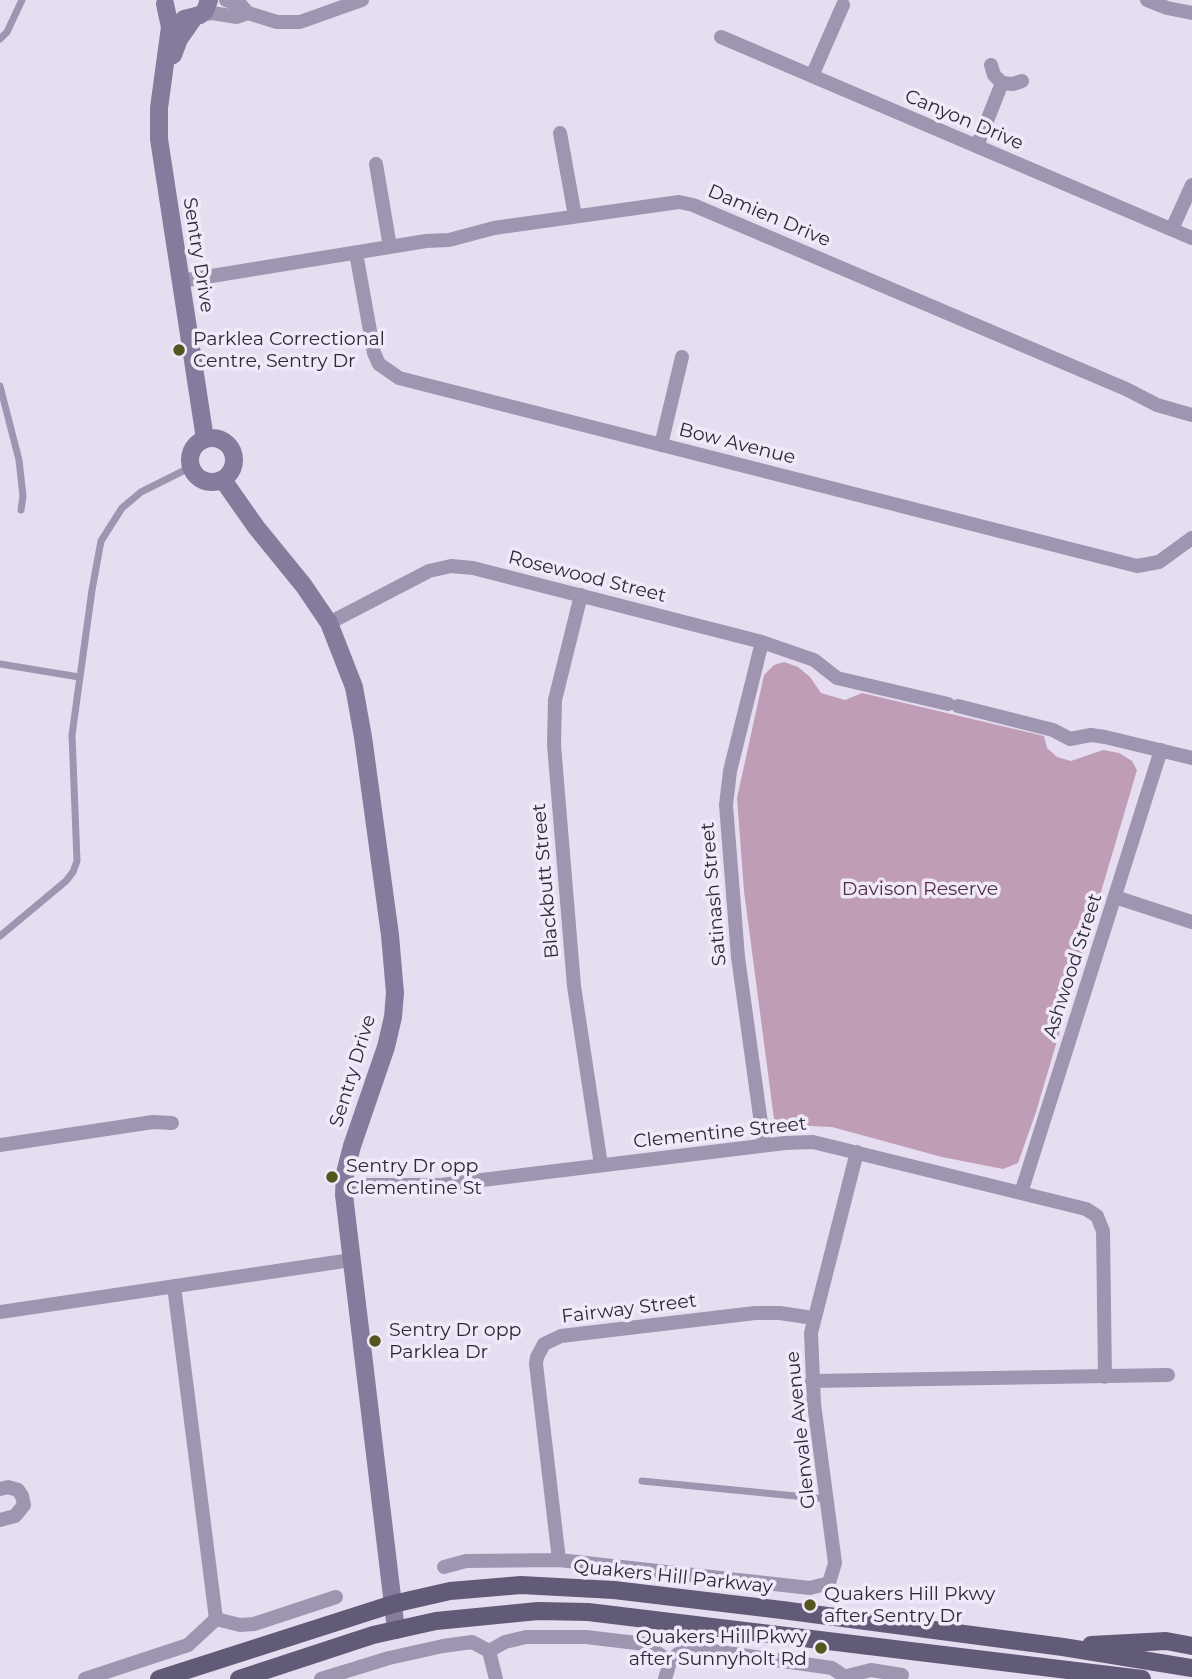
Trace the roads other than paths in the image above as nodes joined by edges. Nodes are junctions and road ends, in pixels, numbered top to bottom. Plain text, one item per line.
1 (22, 0) edge
2 (226, 0) edge
3 (362, 0) edge
4 (1147, 0) edge
5 (165, 2) edge
6 (843, 5) dead end
7 (201, 11) edge
8 (248, 13) junction
9 (1192, 13) edge
10 (721, 37) dead end
11 (0, 39) edge
12 (990, 65) dead end
13 (812, 76) junction
14 (163, 77) junction
15 (1022, 81) dead end
16 (1002, 83) junction
17 (561, 133) dead end
18 (977, 146) junction
19 (376, 164) dead end
20 (1192, 185) edge
21 (575, 216) junction
22 (1172, 229) junction
23 (1192, 238) edge
24 (390, 247) junction
25 (356, 253) junction
26 (181, 281) junction
27 (682, 357) dead end
28 (0, 386) edge
29 (1192, 415) edge
30 (205, 439) junction
31 (661, 445) junction
32 (191, 467) junction
33 (223, 480) junction
34 (21, 510) dead end
35 (1192, 538) edge
36 (581, 595) junction
37 (329, 623) junction
38 (762, 642) junction
39 (0, 664) edge
40 (79, 677) junction
41 (1161, 750) junction
42 (1192, 758) edge
43 (1115, 897) junction
44 (1192, 922) edge
45 (0, 936) edge
46 (172, 1123) dead end
47 (0, 1145) edge
48 (764, 1145) junction
49 (857, 1152) junction
50 (601, 1165) junction
51 (344, 1185) junction
52 (1021, 1194) junction
53 (351, 1261) junction
54 (174, 1286) junction
55 (0, 1312) edge
56 (813, 1318) junction
57 (1168, 1376) dead end
58 (1105, 1377) junction
59 (812, 1381) junction
60 (642, 1481) dead end
61 (0, 1489) edge
62 (826, 1499) junction
63 (0, 1520) edge
64 (559, 1560) junction
65 (444, 1567) dead end
66 (336, 1597) dead end
67 (393, 1604) junction
68 (216, 1619) junction
69 (396, 1630) junction
70 (1192, 1646) edge
71 (1063, 1647) junction
72 (489, 1651) junction
73 (670, 1662) junction
74 (1192, 1668) edge
75 (902, 1675) dead end
76 (847, 1678) edge
77 (85, 1679) edge
78 (159, 1679) edge
79 (239, 1679) edge
80 (321, 1679) edge
81 (496, 1679) edge
82 (666, 1679) edge
83 (1142, 1679) edge

1 - 11 lane
2 - 8 street
3 - 8 street
4 - 9 street
5 - 7 street
5 - 14 street, Sentry Drive
6 - 13 street
7 - 8 street
7 - 14 street, Sentry Drive
10 - 13 street, Canyon Drive
12 - 16 street
13 - 18 street, Canyon Drive
14 - 26 street, Sentry Drive
15 - 16 street
16 - 18 street
17 - 21 street
18 - 22 street, Canyon Drive
19 - 24 street
20 - 22 street
21 - 24 street, Damien Drive
21 - 29 street, Damien Drive
22 - 23 street, Canyon Drive
24 - 25 street, Damien Drive
25 - 26 street, Damien Drive
25 - 31 street, Bow Avenue
26 - 30 street, Sentry Drive
27 - 31 street
28 - 34 lane
30 - 32 street
30 - 33 street
31 - 35 street, Bow Avenue
32 - 33 street
32 - 40 lane
33 - 37 street, Sentry Drive
36 - 37 street, Rosewood Street
36 - 38 street, Rosewood Street
36 - 50 street, Blackbutt Street
37 - 51 street, Sentry Drive
38 - 41 street, Rosewood Street
38 - 48 street, Satinash Street
39 - 40 lane
40 - 45 lane
41 - 42 street
41 - 43 street, Ashwood Street
43 - 44 street
43 - 52 street, Ashwood Street
46 - 47 street
48 - 49 street, Clementine Street
48 - 50 street, Clementine Street
49 - 52 street, Clementine Street
49 - 56 street, Glenvale Avenue
50 - 51 street, Clementine Street
51 - 53 street, Sentry Drive
52 - 58 street, Clementine Street
53 - 54 street
53 - 67 street, Sentry Drive
54 - 55 street
54 - 68 street
56 - 59 street, Glenvale Avenue
56 - 64 street, Fairway Street
57 - 58 street
58 - 59 street
59 - 62 street, Glenvale Avenue
60 - 62 lane
61 - 63 street
62 - 64 street, Glenvale Avenue
64 - 65 street
66 - 68 street
67 - 69 street, Sentry Drive
67 - 71 main road, Quakers Hill Parkway
67 - 78 main road, Quakers Hill Parkway
68 - 77 street
69 - 79 main road
69 - 83 main road
70 - 71 main road
71 - 74 main road, Quakers Hill Parkway
72 - 73 street
72 - 80 street
72 - 81 street
73 - 76 street
73 - 82 street
75 - 76 street

